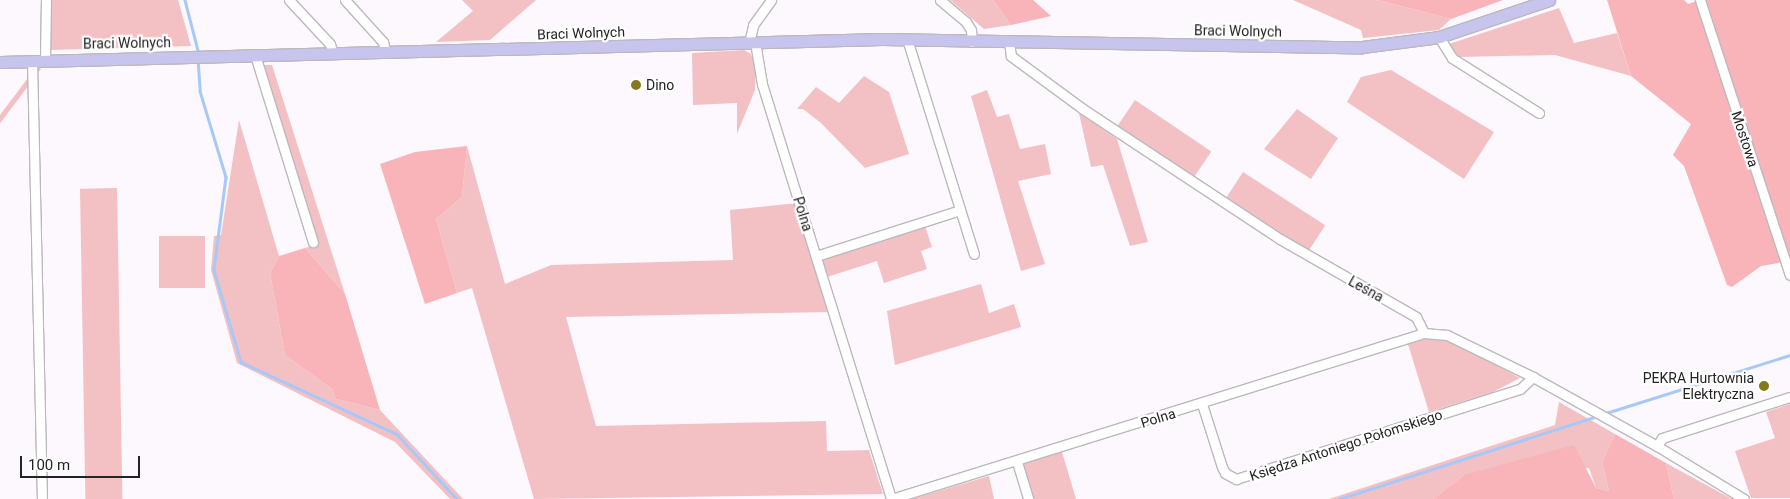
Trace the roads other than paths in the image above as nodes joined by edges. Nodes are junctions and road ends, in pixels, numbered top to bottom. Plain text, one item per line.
1 (46, 0) edge
2 (289, 0) edge
3 (345, 0) edge
4 (771, 0) edge
5 (940, 0) edge
6 (1549, 0) edge
7 (1700, 1) edge
8 (1439, 37) junction
9 (907, 40) junction
10 (752, 42) junction
11 (972, 42) junction
12 (1009, 42) junction
13 (386, 53) junction
14 (333, 54) junction
15 (255, 55) junction
16 (32, 61) junction
17 (44, 61) junction
18 (0, 62) edge
19 (1540, 114) dead end
20 (960, 210) junction
21 (313, 242) dead end
22 (974, 254) dead end
23 (816, 256) junction
24 (1790, 275) edge
25 (1424, 333) junction
26 (1533, 377) junction
27 (1790, 397) edge
28 (1202, 404) junction
29 (1657, 446) junction
30 (1017, 462) junction
31 (42, 499) edge
32 (891, 499) edge
33 (1028, 499) edge
34 (1744, 499) edge

1 - 17 street
2 - 14 street
3 - 13 street
4 - 10 street
5 - 11 street
6 - 8 main road, Braci Wolnych
7 - 24 street, Mostowa
8 - 12 main road, Braci Wolnych
8 - 19 street
9 - 10 main road, Braci Wolnych
9 - 11 main road, Braci Wolnych
9 - 20 street
10 - 13 main road, Braci Wolnych
10 - 23 street, Polna
11 - 12 main road, Braci Wolnych
12 - 25 street, Leśna
13 - 14 main road, Braci Wolnych
14 - 15 main road, Braci Wolnych
15 - 17 main road, Braci Wolnych
15 - 21 street
16 - 17 main road, Braci Wolnych
16 - 18 main road, Braci Wolnych
16 - 31 street
20 - 22 street
20 - 23 street
23 - 32 street, Polna
25 - 26 street
25 - 28 street, Polna
26 - 28 street, Księdza Antoniego Połomskiego
26 - 29 street
27 - 29 street
28 - 30 street, Polna
29 - 34 street
30 - 32 street, Polna
30 - 33 street

